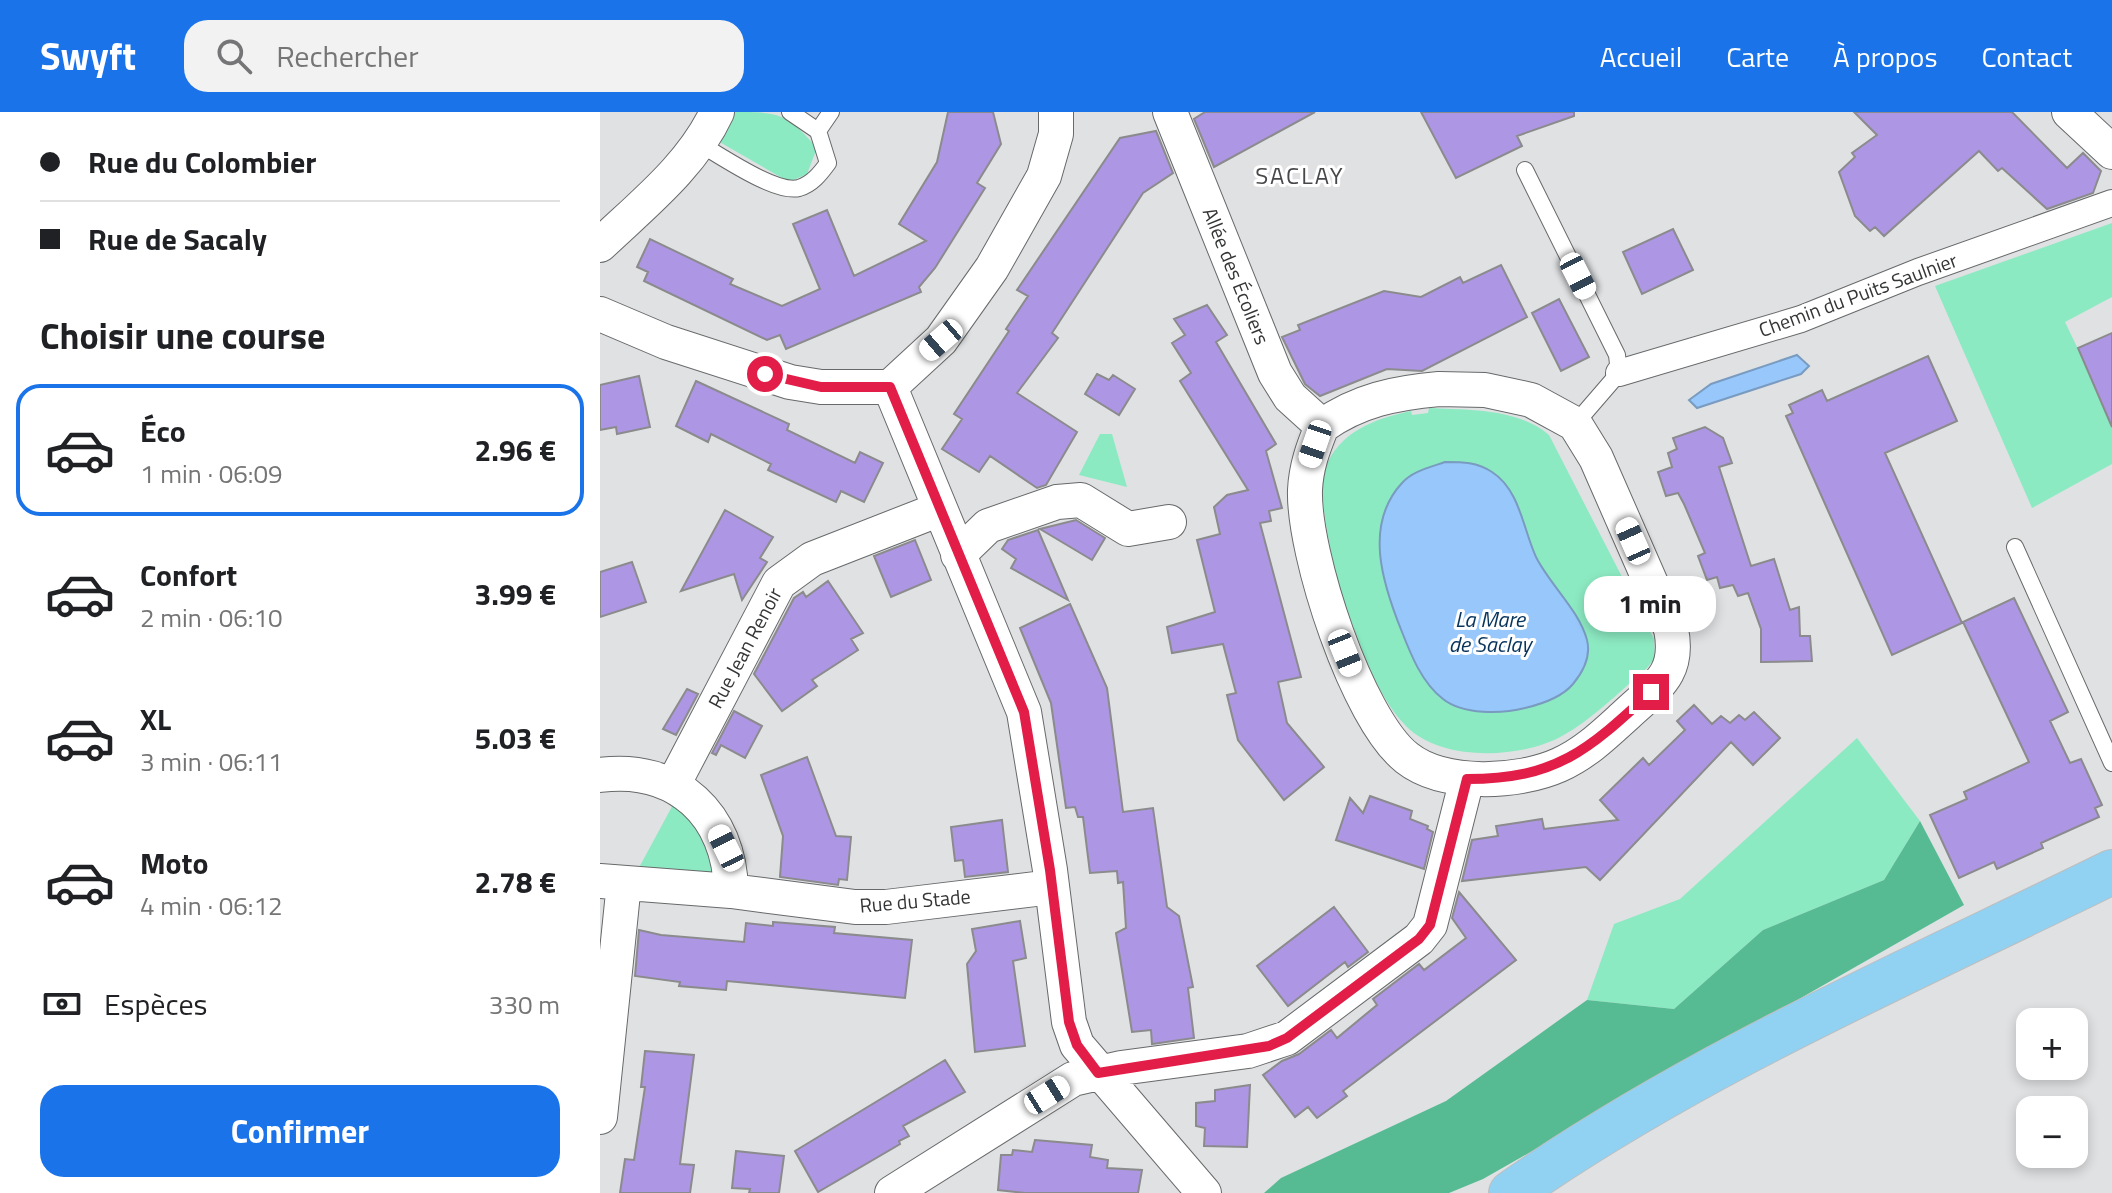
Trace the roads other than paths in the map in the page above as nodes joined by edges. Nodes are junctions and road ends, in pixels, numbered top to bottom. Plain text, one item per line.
1 (717, 112) edge
2 (790, 112) edge
3 (831, 112) edge
4 (1056, 112) edge
5 (1170, 112) edge
6 (2069, 112) edge
7 (818, 131) junction
8 (700, 144) junction
9 (2112, 152) edge
10 (1525, 170) dead end
11 (2112, 203) edge
12 (600, 245) edge
13 (600, 314) edge
14 (1619, 373) junction
15 (890, 387) junction
16 (1575, 424) junction
17 (1322, 426) junction
18 (940, 509) junction
19 (1169, 522) dead end
20 (2015, 547) dead end
21 (958, 555) junction
22 (2112, 763) edge
23 (600, 775) edge
24 (1467, 779) junction
25 (673, 785) junction
26 (2112, 872) edge
27 (612, 882) edge
28 (1052, 887) junction
29 (731, 891) junction
30 (1098, 1073) junction
31 (600, 1117) edge
32 (892, 1193) edge
33 (1204, 1193) edge
34 (1511, 1193) edge

1 - 8 street
2 - 7 lane
3 - 7 lane
4 - 15 street
5 - 17 street, Allée des Écoliers
6 - 9 street
7 - 8 lane
8 - 12 street
10 - 14 lane
11 - 14 street, Chemin du Puits Saulnier
13 - 15 street
14 - 16 lane
15 - 18 street
16 - 17 street
16 - 24 street
17 - 24 street
18 - 21 street
18 - 25 street, Rue Jean Renoir
19 - 21 street
20 - 22 lane
21 - 28 street
23 - 25 street
24 - 30 street
25 - 29 street
26 - 34 main road
27 - 29 street, Rue du Stade
27 - 31 street
28 - 29 street, Rue du Stade
28 - 30 street
30 - 32 street
30 - 33 street

